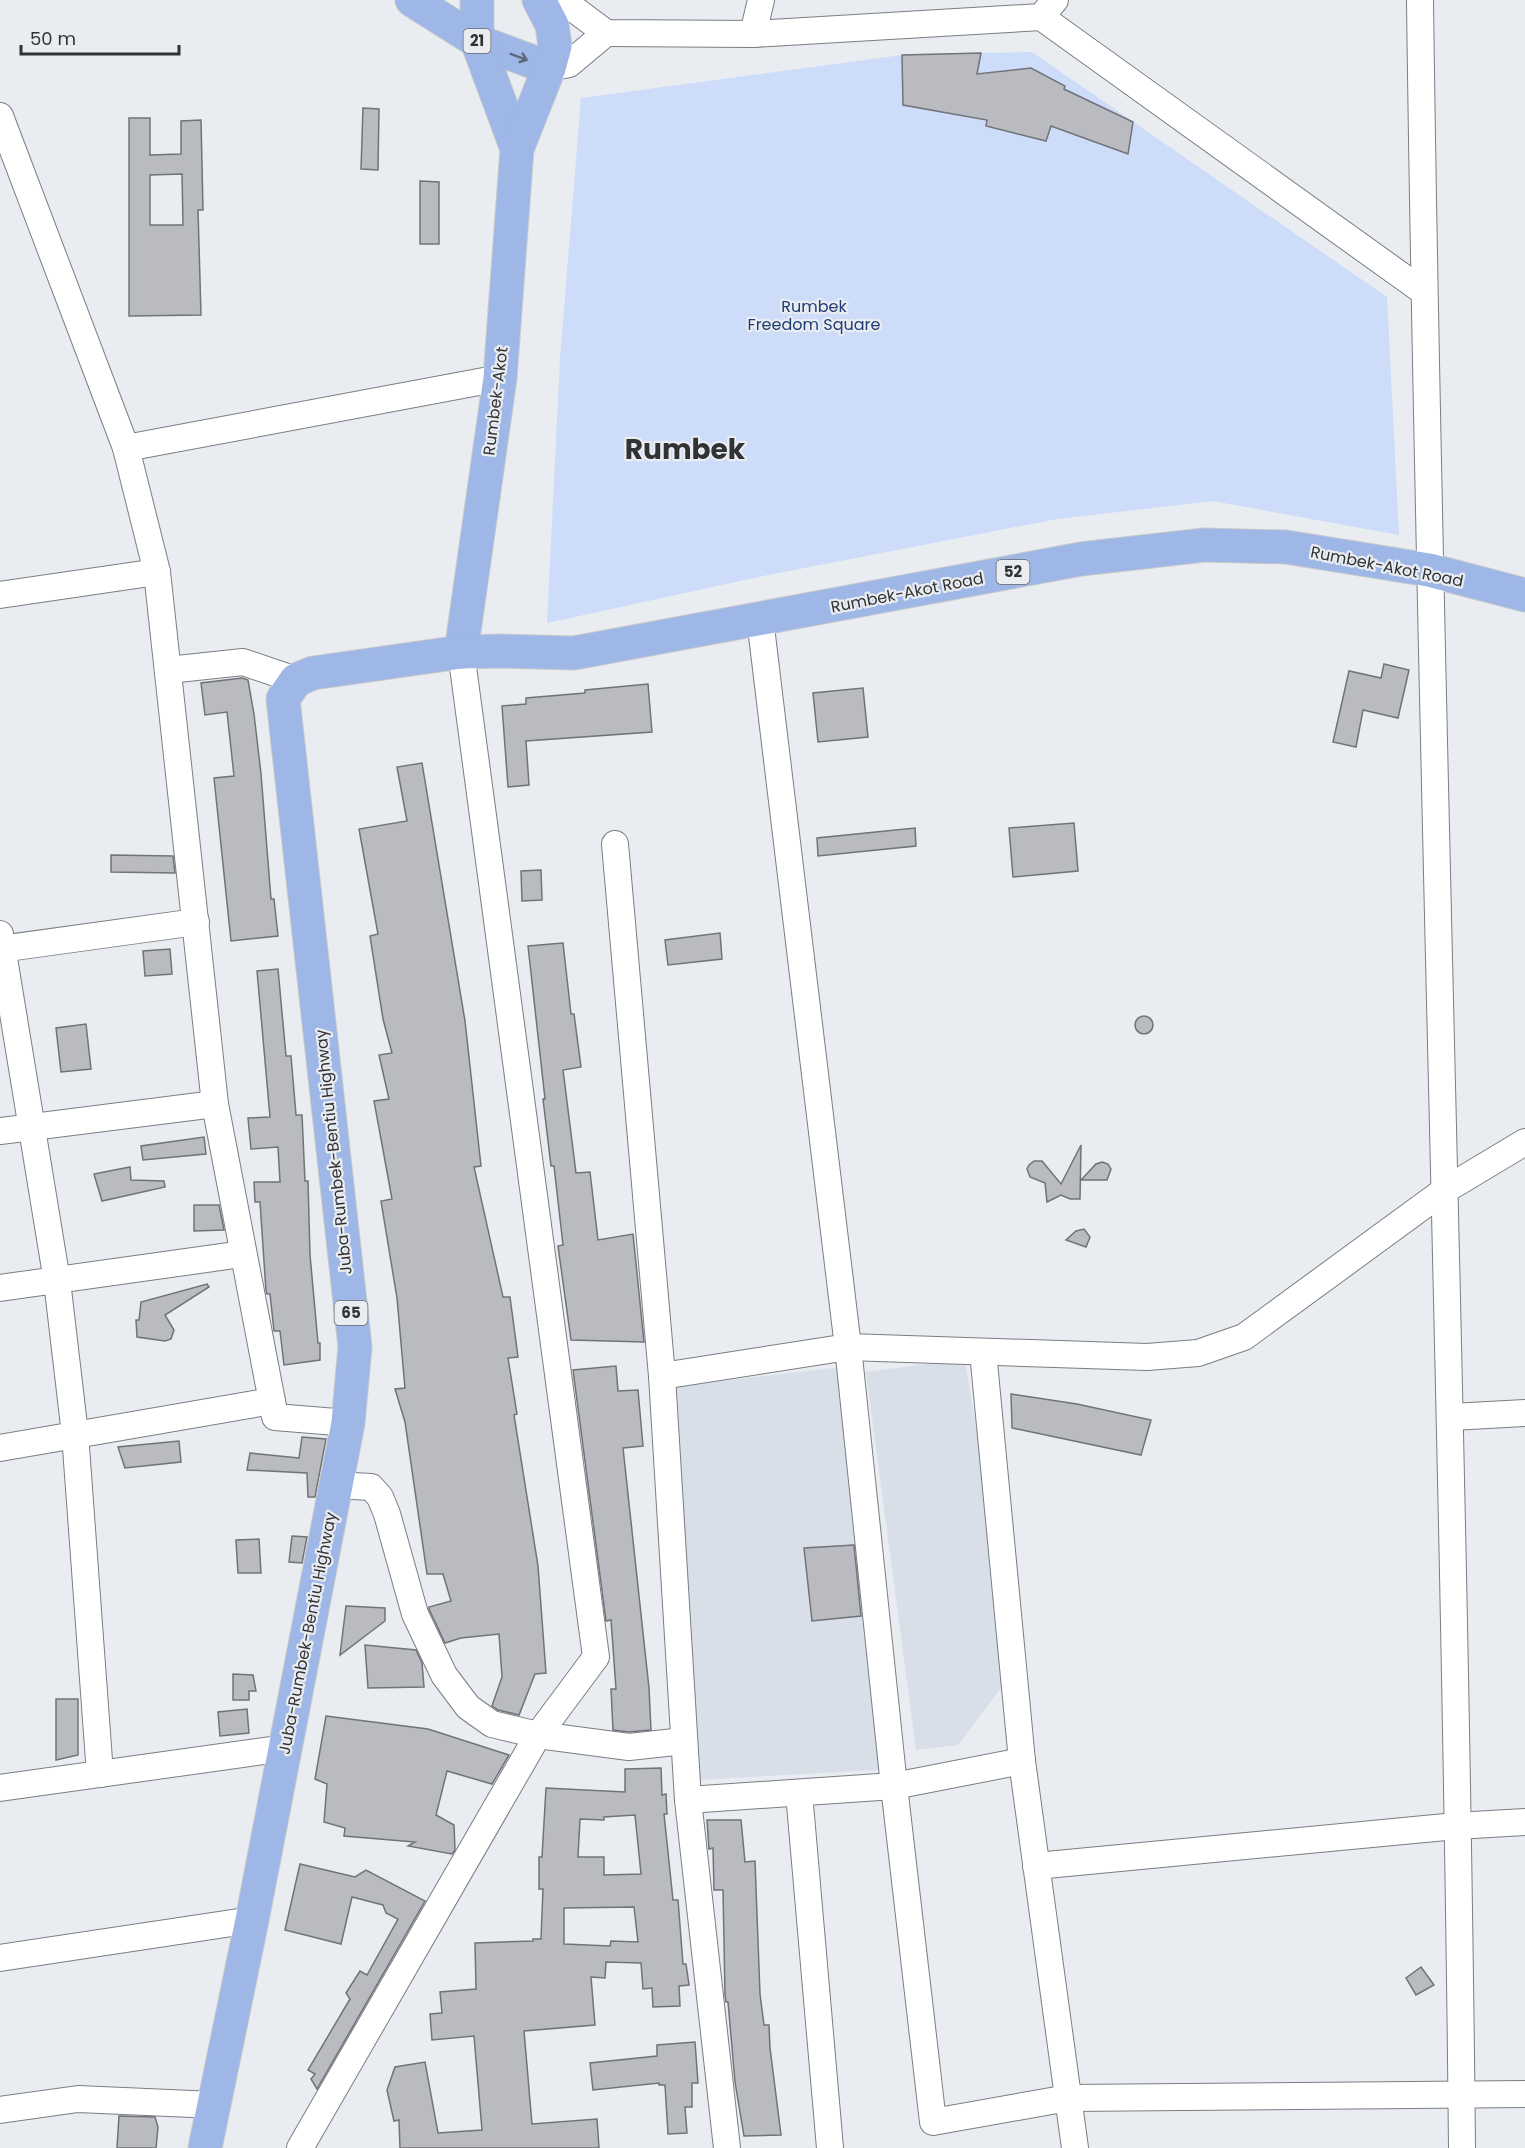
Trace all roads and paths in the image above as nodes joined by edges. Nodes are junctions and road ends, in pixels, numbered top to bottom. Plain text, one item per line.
1 (412, 0) edge
2 (477, 0) edge
3 (539, 0) edge
4 (562, 0) edge
5 (761, 0) edge
6 (1420, 0) edge
7 (1048, 8) edge
8 (606, 33) junction
9 (753, 34) junction
10 (477, 41) junction
11 (549, 68) junction
12 (0, 120) edge
13 (517, 149) junction
14 (1424, 292) junction
15 (500, 378) junction
16 (126, 448) junction
17 (1429, 570) junction
18 (157, 572) junction
19 (1525, 595) edge
20 (0, 596) edge
21 (760, 619) junction
22 (461, 652) junction
23 (168, 670) junction
24 (296, 681) junction
25 (615, 844) dead end
26 (196, 922) junction
27 (1, 944) edge
28 (215, 1104) junction
29 (31, 1127) junction
30 (0, 1131) edge
31 (1525, 1142) edge
32 (1445, 1190) junction
33 (242, 1254) junction
34 (57, 1281) junction
35 (0, 1288) edge
36 (848, 1347) junction
37 (983, 1352) junction
38 (662, 1376) junction
39 (272, 1401) junction
40 (1525, 1413) edge
41 (1451, 1417) junction
42 (348, 1422) junction
43 (75, 1434) junction
44 (0, 1448) edge
45 (336, 1485) junction
46 (538, 1735) junction
47 (684, 1741) junction
48 (285, 1748) junction
49 (1022, 1761) junction
50 (99, 1774) junction
51 (894, 1786) junction
52 (0, 1788) edge
53 (799, 1793) junction
54 (688, 1800) junction
55 (1525, 1822) edge
56 (1456, 1826) junction
57 (1036, 1866) junction
58 (252, 1920) junction
59 (0, 1958) edge
60 (1461, 2094) junction
61 (1525, 2094) edge
62 (1068, 2098) junction
63 (215, 2105) junction
64 (0, 2110) edge
65 (205, 2148) edge
66 (300, 2148) edge
67 (727, 2148) edge
68 (830, 2148) edge
69 (1075, 2148) edge
70 (1462, 2148) edge

1 - 10 main road, 21
2 - 10 main road, Rumbek-Akot
3 - 11 main road, Rumbek-Akot
4 - 8 street
5 - 9 street
6 - 14 street
7 - 9 street
7 - 14 street
8 - 9 street
8 - 11 street
10 -> 11 main road, 21
10 - 13 main road, Rumbek-Akot
11 - 13 main road, Rumbek-Akot
12 - 16 street
13 - 15 main road, Rumbek-Akot
14 - 17 street
15 - 16 street
15 - 22 main road, Rumbek-Akot
16 - 18 street
17 - 19 main road, Rumbek-Akot Road / 52
17 - 21 main road, Rumbek-Akot Road / 52
17 - 32 street
18 - 20 street
18 - 23 street
21 - 22 main road, Rumbek-Akot Road / 52
21 - 36 street
22 - 24 main road
22 - 46 street
23 - 24 street
23 - 26 street
24 - 42 main road, Juba-Rumbek-Bentiu Highway / 65
25 - 38 street
26 - 27 street
26 - 28 street
27 - 29 street
28 - 29 street
28 - 33 street
29 - 30 street
29 - 34 street
31 - 32 street
32 - 37 street
32 - 41 street
33 - 34 street
33 - 39 street
34 - 35 street
34 - 43 street
36 - 37 street
36 - 38 street
36 - 51 street
37 - 49 street
38 - 47 street
39 - 42 street
39 - 43 street
40 - 41 street
41 - 56 street
42 - 45 main road, Juba-Rumbek-Bentiu Highway / 65
43 - 44 street
43 - 50 street
45 - 46 street
45 - 48 main road, Juba-Rumbek-Bentiu Highway / 65
46 - 47 street
46 - 66 street
47 - 54 street
48 - 50 street
48 - 58 main road, Juba-Rumbek-Bentiu Highway / 65
49 - 51 street
49 - 57 street
50 - 52 street
51 - 53 street
51 - 62 street
53 - 54 street
53 - 68 street
54 - 67 street
55 - 56 street
56 - 57 street
56 - 60 street
57 - 62 street
58 - 59 street
58 - 63 main road, Juba-Rumbek-Bentiu Highway / 65
60 - 61 street
60 - 62 street
60 - 70 street
62 - 69 street
63 - 64 street
63 - 65 main road, Juba-Rumbek-Bentiu Highway / 65

